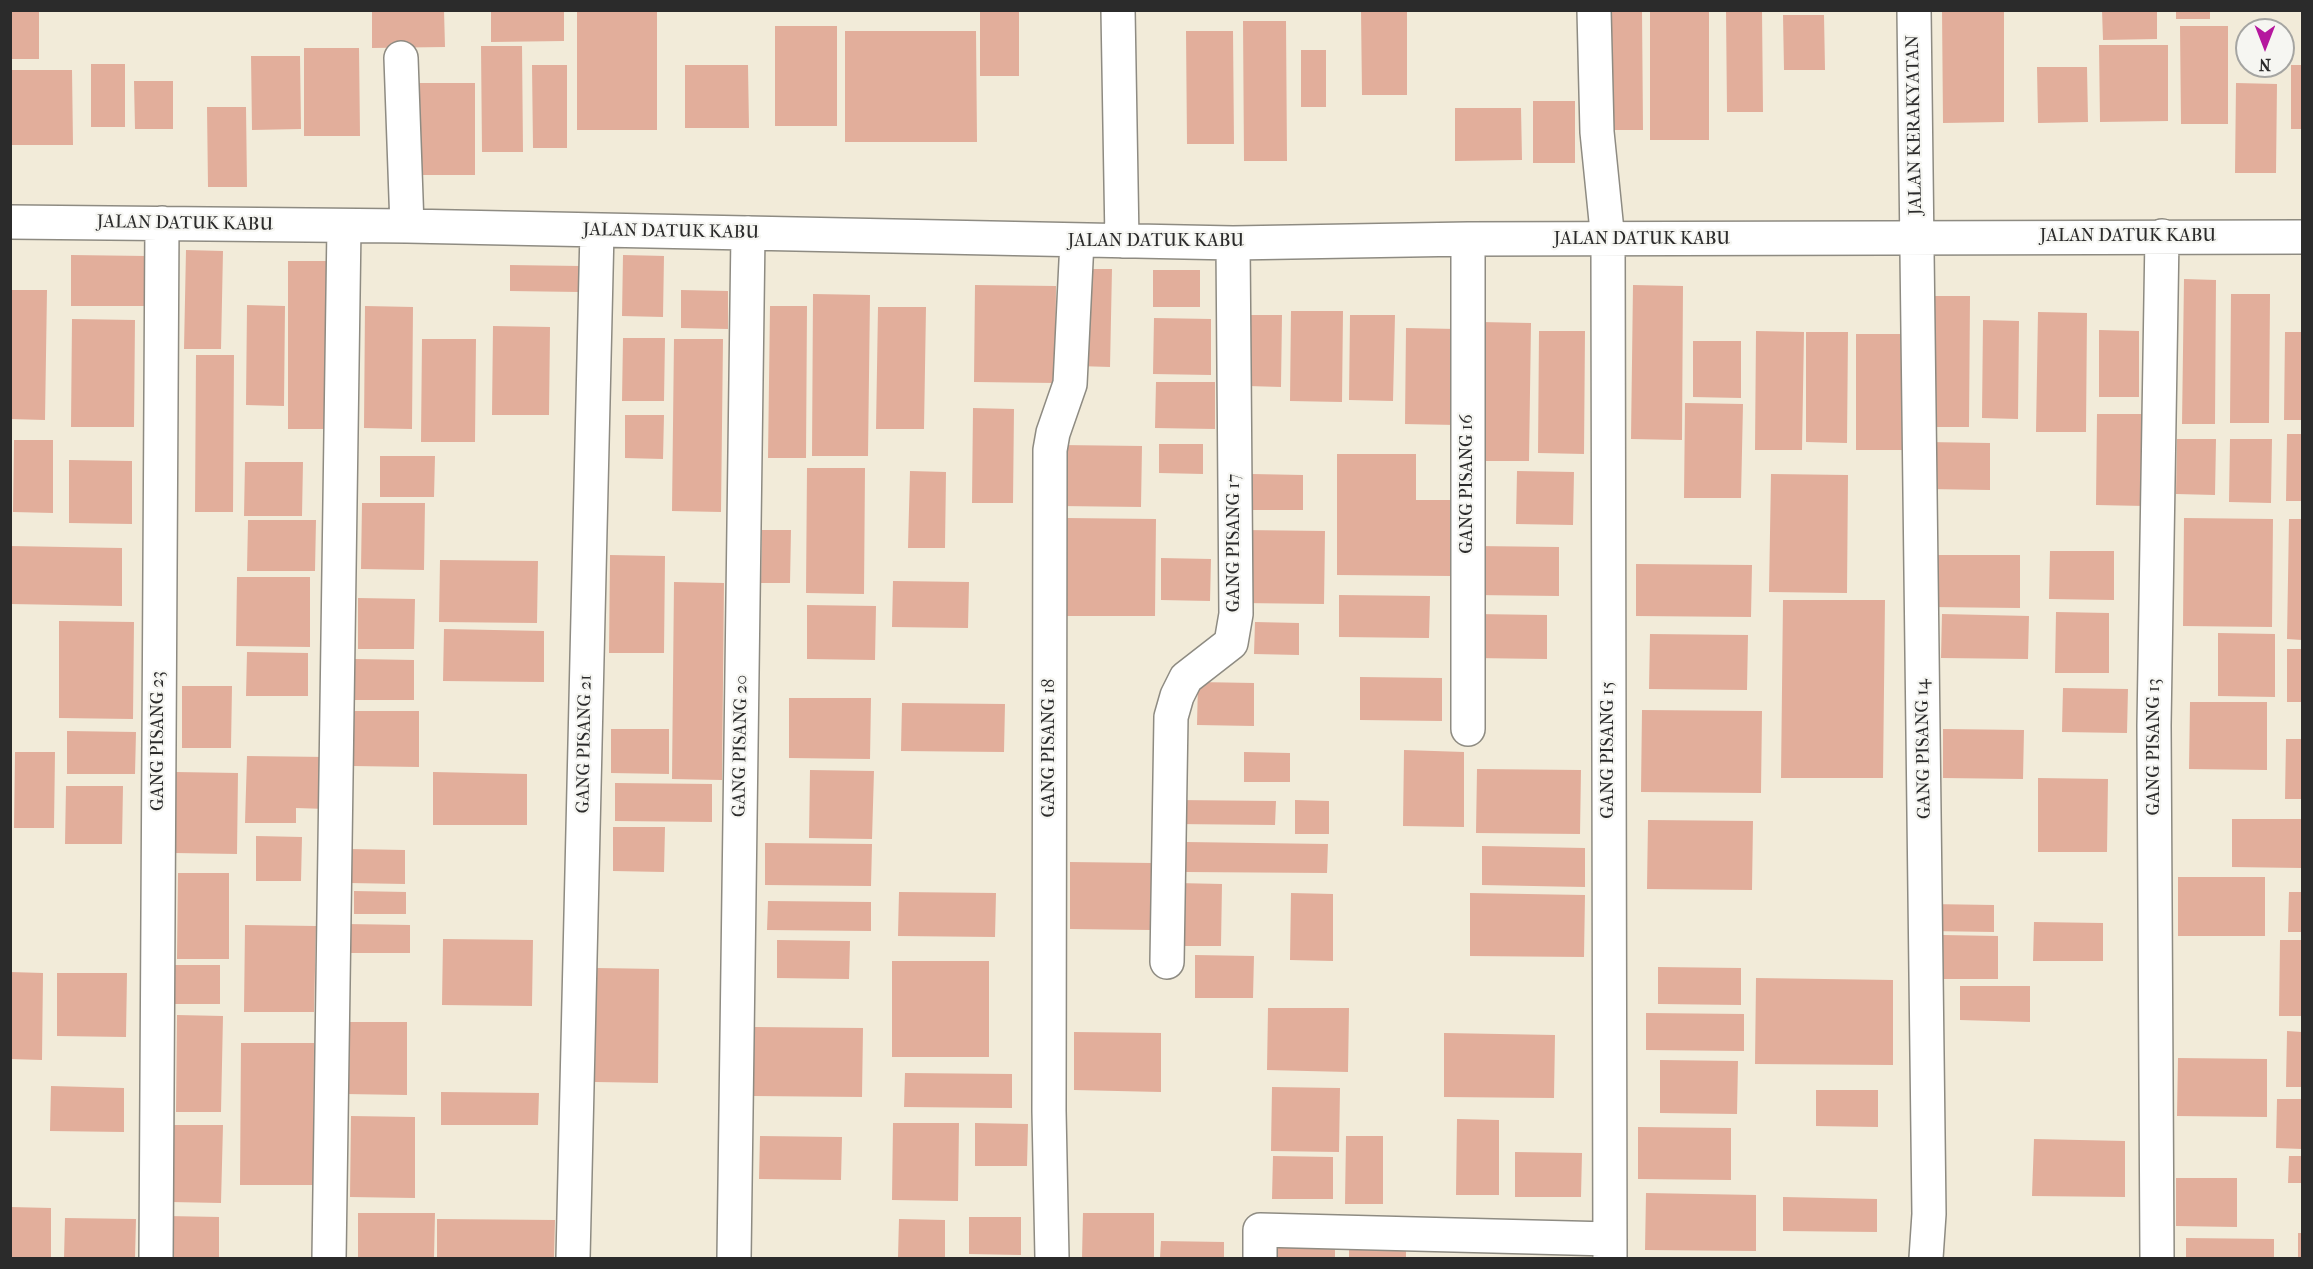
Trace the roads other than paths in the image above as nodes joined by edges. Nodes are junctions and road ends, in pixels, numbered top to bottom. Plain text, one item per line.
1 (1118, 10) edge
2 (1594, 10) edge
3 (1914, 10) edge
4 (401, 58) dead end
5 (10, 222) edge
6 (162, 223) junction
7 (344, 226) junction
8 (407, 226) junction
9 (597, 230) junction
10 (748, 233) junction
11 (2162, 236) junction
12 (2302, 237) edge
13 (1468, 239) junction
14 (1918, 240) junction
15 (1077, 241) junction
16 (1122, 241) junction
17 (1608, 241) junction
18 (1233, 243) junction
19 (1468, 729) dead end
20 (1167, 962) dead end
21 (1260, 1244) edge
22 (1610, 1249) edge
23 (156, 1258) edge
24 (329, 1258) edge
25 (573, 1258) edge
26 (734, 1258) edge
27 (1052, 1258) edge
28 (1926, 1258) edge
29 (2157, 1258) edge

1 - 16 street
2 - 17 street, GANG PISANG 15
3 - 14 street, JALAN KERAKYATAN
4 - 8 street
5 - 6 street, JALAN DATUK KABU
6 - 7 street, JALAN DATUK KABU
6 - 23 street, GANG PISANG 23
7 - 8 street, JALAN DATUK KABU
7 - 24 street
8 - 9 street, JALAN DATUK KABU
9 - 10 street, JALAN DATUK KABU
9 - 25 street, GANG PISANG 21
10 - 15 street, JALAN DATUK KABU
10 - 26 street, GANG PISANG 20
11 - 12 street, JALAN DATUK KABU
11 - 14 street, JALAN DATUK KABU
11 - 29 street, GANG PISANG 13
13 - 17 street, JALAN DATUK KABU
13 - 18 street, JALAN DATUK KABU
13 - 19 street, GANG PISANG 16
14 - 17 street, JALAN DATUK KABU
14 - 28 street, GANG PISANG 14
15 - 16 street, JALAN DATUK KABU
15 - 27 street, GANG PISANG 18
16 - 18 street, JALAN DATUK KABU
17 - 22 street, GANG PISANG 15
18 - 20 street, GANG PISANG 17
21 - 22 street

